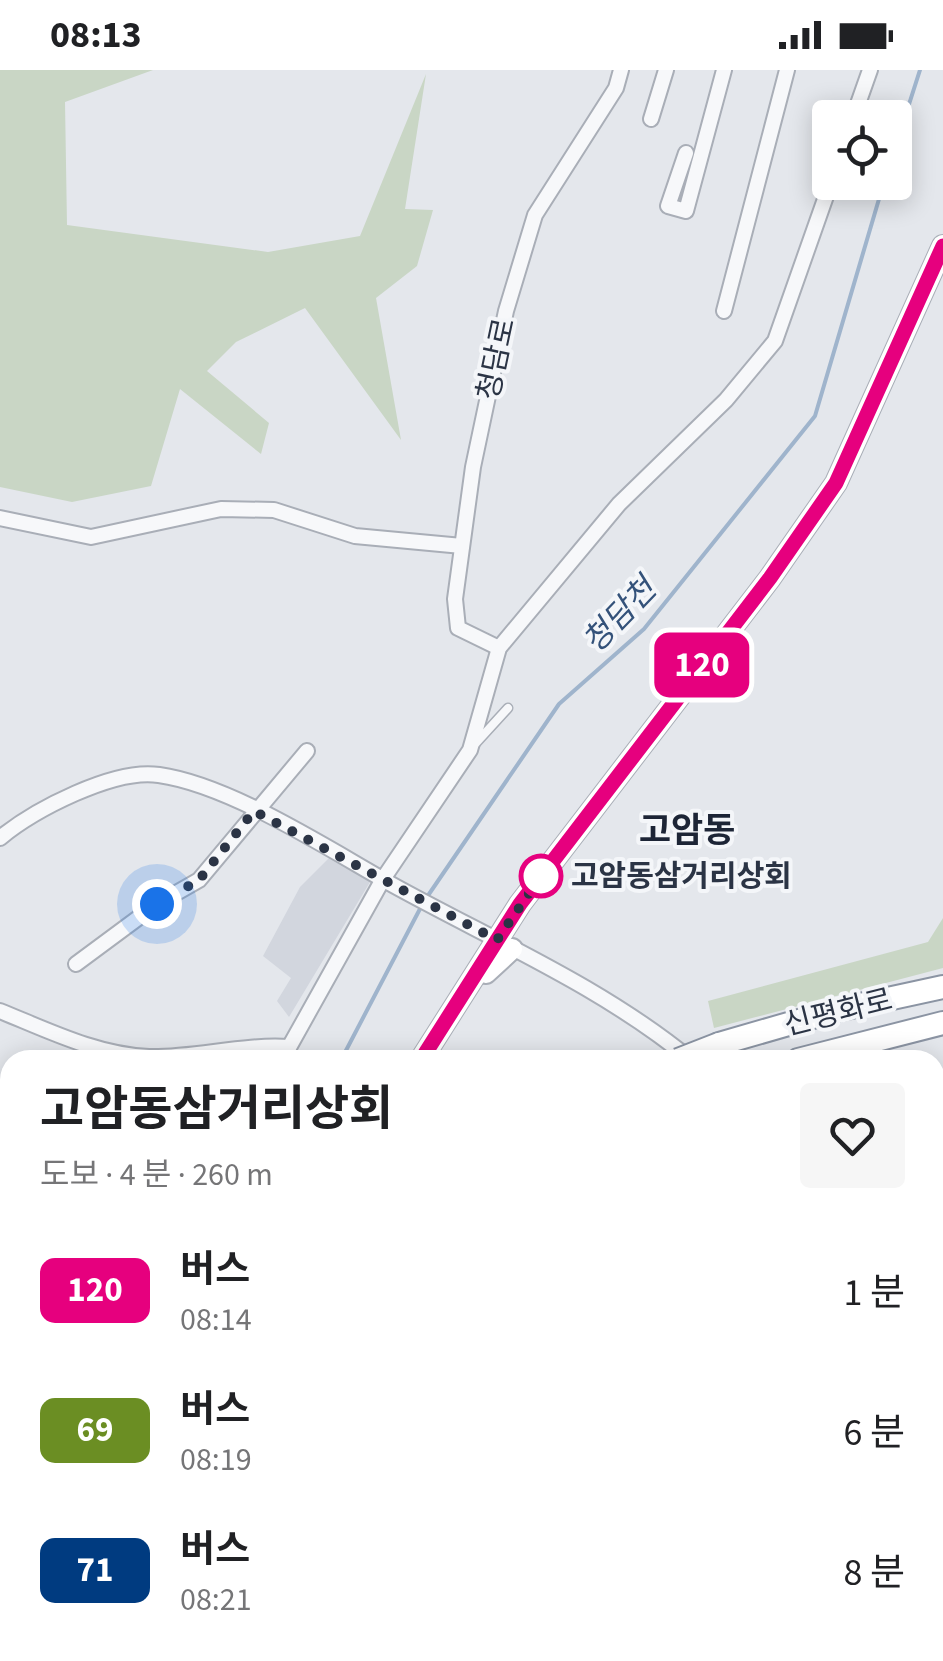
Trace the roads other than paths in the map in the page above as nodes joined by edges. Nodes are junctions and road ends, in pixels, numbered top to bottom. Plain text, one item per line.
1 (622, 70) edge
2 (666, 70) edge
3 (724, 70) edge
4 (787, 70) edge
5 (870, 70) edge
6 (860, 100) edge
7 (652, 119) dead end
8 (686, 153) dead end
9 (825, 200) edge
10 (943, 246) edge
11 (724, 310) dead end
12 (0, 518) edge
13 (462, 546) junction
14 (498, 648) junction
15 (508, 708) dead end
16 (470, 750) junction
17 (307, 751) dead end
18 (254, 811) junction
19 (0, 838) edge
20 (387, 882) junction
21 (508, 945) junction
22 (76, 964) dead end
23 (943, 987) edge
24 (0, 1011) edge
25 (943, 1023) edge
26 (117, 1050) edge
27 (206, 1050) edge
28 (262, 1050) edge
29 (287, 1050) edge
30 (427, 1050) edge
31 (680, 1050) edge
32 (704, 1050) edge
33 (837, 1050) edge

1 - 13 street, 청담로
2 - 7 street
3 - 8 street
4 - 11 street
5 - 6 street
9 - 14 street
10 - 21 main road
12 - 13 street
13 - 14 street, 청담로
14 - 16 street
15 - 16 lane
16 - 20 street
17 - 18 street
18 - 19 street
18 - 20 street
18 - 22 street
20 - 21 street
20 - 29 street
21 - 30 main road
21 - 31 street
23 - 32 highway, 신평화로, bridge
24 - 26 street
25 - 33 highway, 신평화로
27 - 28 street

